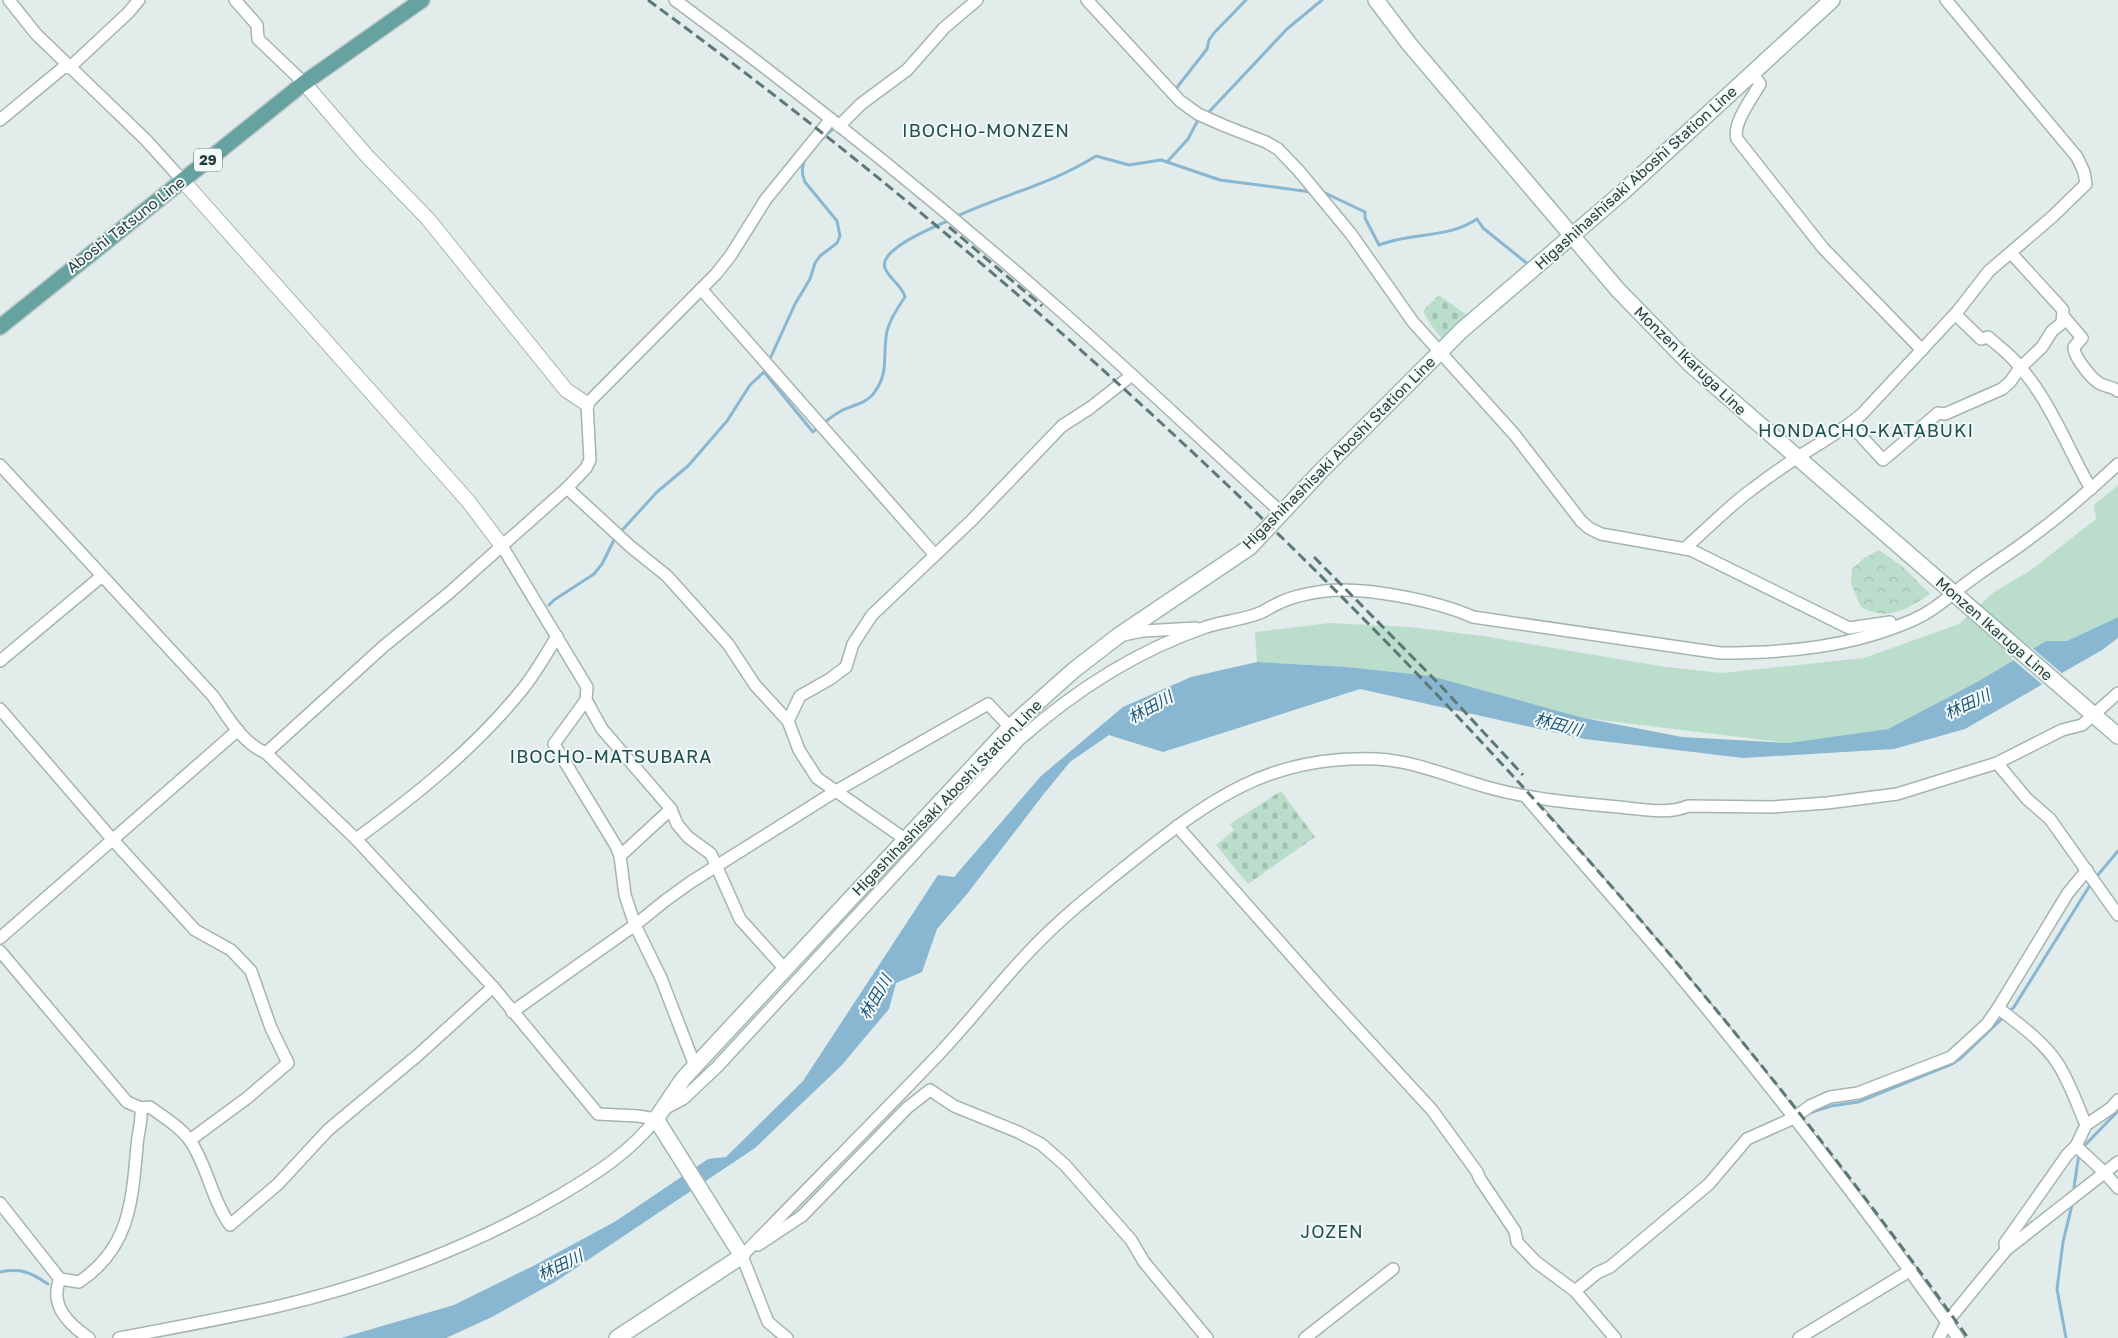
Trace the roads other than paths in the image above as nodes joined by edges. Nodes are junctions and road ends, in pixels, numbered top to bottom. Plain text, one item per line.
1 (9, 0) edge
2 (139, 0) edge
3 (235, 0) edge
4 (422, 0) edge
5 (675, 0) edge
6 (977, 0) edge
7 (1087, 0) edge
8 (1370, 0) edge
9 (1376, 0) edge
10 (1385, 0) edge
11 (1832, 0) edge
12 (1946, 0) edge
13 (1388, 18) junction
14 (1410, 45) junction
15 (69, 68) junction
16 (1753, 74) junction
17 (304, 83) junction
18 (0, 120) edge
19 (835, 123) junction
20 (182, 181) junction
21 (1572, 236) junction
22 (2011, 253) junction
23 (701, 289) junction
24 (1955, 314) junction
25 (2064, 317) junction
26 (0, 327) edge
27 (1922, 350) junction
28 (1438, 352) junction
29 (2020, 368) junction
30 (1132, 375) junction
31 (2118, 391) edge
32 (587, 404) junction
33 (1850, 424) junction
34 (1796, 458) junction
35 (2118, 464) edge
36 (0, 465) edge
37 (567, 488) junction
38 (2091, 489) junction
39 (1282, 513) junction
40 (502, 546) junction
41 (1684, 549) junction
42 (935, 556) junction
43 (102, 576) junction
44 (1956, 596) junction
45 (1912, 621) junction
46 (1206, 627) junction
47 (557, 636) junction
48 (1118, 636) junction
49 (0, 661) edge
50 (2118, 693) edge
51 (586, 700) junction
52 (0, 709) edge
53 (2092, 713) junction
54 (788, 721) junction
55 (1010, 727) junction
56 (238, 730) junction
57 (2118, 736) edge
58 (266, 753) junction
59 (1997, 763) junction
60 (836, 791) junction
61 (1525, 796) junction
62 (671, 809) junction
63 (1177, 826) junction
64 (905, 838) junction
65 (112, 839) junction
66 (356, 839) junction
67 (620, 856) junction
68 (718, 866) junction
69 (2087, 870) junction
70 (2118, 915) edge
71 (635, 925) junction
72 (0, 938) edge
73 (0, 951) edge
74 (784, 968) junction
75 (493, 987) junction
76 (1998, 1008) junction
77 (512, 1012) junction
78 (695, 1066) junction
79 (2118, 1100) edge
80 (141, 1108) junction
81 (659, 1115) junction
82 (1794, 1118) junction
83 (2086, 1125) junction
84 (190, 1140) junction
85 (2076, 1146) junction
86 (2118, 1162) edge
87 (2105, 1173) junction
88 (2118, 1188) edge
89 (0, 1203) edge
90 (2006, 1250) junction
91 (742, 1256) junction
92 (1393, 1269) dead end
93 (1911, 1270) junction
94 (60, 1278) junction
95 (1575, 1292) junction
96 (1947, 1322) junction
97 (89, 1338) edge
98 (119, 1338) edge
99 (617, 1338) edge
100 (786, 1338) edge
101 (1207, 1338) edge
102 (1305, 1338) edge
103 (1615, 1338) edge
104 (1799, 1338) edge
105 (1938, 1338) edge
106 (1958, 1338) edge

1 - 15 street
2 - 15 street
3 - 17 street
4 - 17 main road, Aboshi Tatsuno Line / 29
5 - 19 street
6 - 19 street
7 - 28 street
8 - 13 main road
9 - 13 main road, Monzen Ikaruga Line
10 - 14 main road
11 - 16 main road, Higashihashisaki Aboshi Station Line
12 - 22 street
13 - 14 main road, Monzen Ikaruga Line
14 - 21 main road, Monzen Ikaruga Line
15 - 18 street
15 - 20 street
16 - 21 main road, Higashihashisaki Aboshi Station Line
16 - 27 street
17 - 20 main road, Aboshi Tatsuno Line / 29
17 - 32 street
19 - 23 street
19 - 30 street
20 - 26 main road, Aboshi Tatsuno Line / 29
20 - 40 street
21 - 28 main road, Higashihashisaki Aboshi Station Line
21 - 34 main road, Monzen Ikaruga Line
22 - 24 street
22 - 25 street
23 - 32 street
23 - 42 street
24 - 27 street
24 - 29 street
25 - 29 street
25 - 31 street
27 - 33 street
28 - 39 main road, Higashihashisaki Aboshi Station Line
28 - 41 street
29 - 33 street
29 - 38 street
30 - 39 street
30 - 42 street
32 - 37 street
33 - 34 street
34 - 41 street
34 - 44 main road, Monzen Ikaruga Line
35 - 38 street
36 - 43 street
37 - 40 street
37 - 54 street
38 - 44 street
39 - 48 main road, Higashihashisaki Aboshi Station Line
40 - 47 street
40 - 58 street
41 - 45 street
42 - 54 street
43 - 49 street
43 - 56 street
44 - 45 street
44 - 53 main road, Monzen Ikaruga Line
45 - 46 street
46 - 48 street
46 - 81 street
47 - 51 street
47 - 66 street
48 - 55 main road, Higashihashisaki Aboshi Station Line
50 - 53 street
51 - 62 street
51 - 67 street
52 - 65 street
53 - 57 main road, Monzen Ikaruga Line
53 - 59 street
54 - 60 street
55 - 60 street
55 - 64 main road, Higashihashisaki Aboshi Station Line
56 - 58 street
56 - 65 street
58 - 66 street
59 - 61 street
59 - 69 street
60 - 64 street
60 - 68 street
61 - 63 street
61 - 82 street
62 - 67 street
62 - 68 street
63 - 91 street
63 - 95 street
64 - 74 main road, Higashihashisaki Aboshi Station Line
65 - 72 street
65 - 84 street
66 - 75 street
67 - 71 street
68 - 71 street
68 - 74 street
69 - 70 street
69 - 76 street
71 - 77 street
71 - 78 street
73 - 80 street
74 - 78 main road, Higashihashisaki Aboshi Station Line
75 - 77 street
75 - 84 street
76 - 82 street
76 - 83 street
77 - 81 street
78 - 81 main road, Higashihashisaki Aboshi Station Line
79 - 83 street
80 - 84 street
80 - 94 street
81 - 91 main road
81 - 98 street
82 - 93 street
82 - 95 street
83 - 85 street
85 - 87 street
85 - 90 street
86 - 87 street
87 - 88 street
87 - 90 street
89 - 94 street
90 - 96 street
91 - 99 main road
91 - 100 street
91 - 101 street
92 - 102 street
93 - 96 street
93 - 104 street
94 - 97 street
95 - 103 street
96 - 105 street
96 - 106 street

